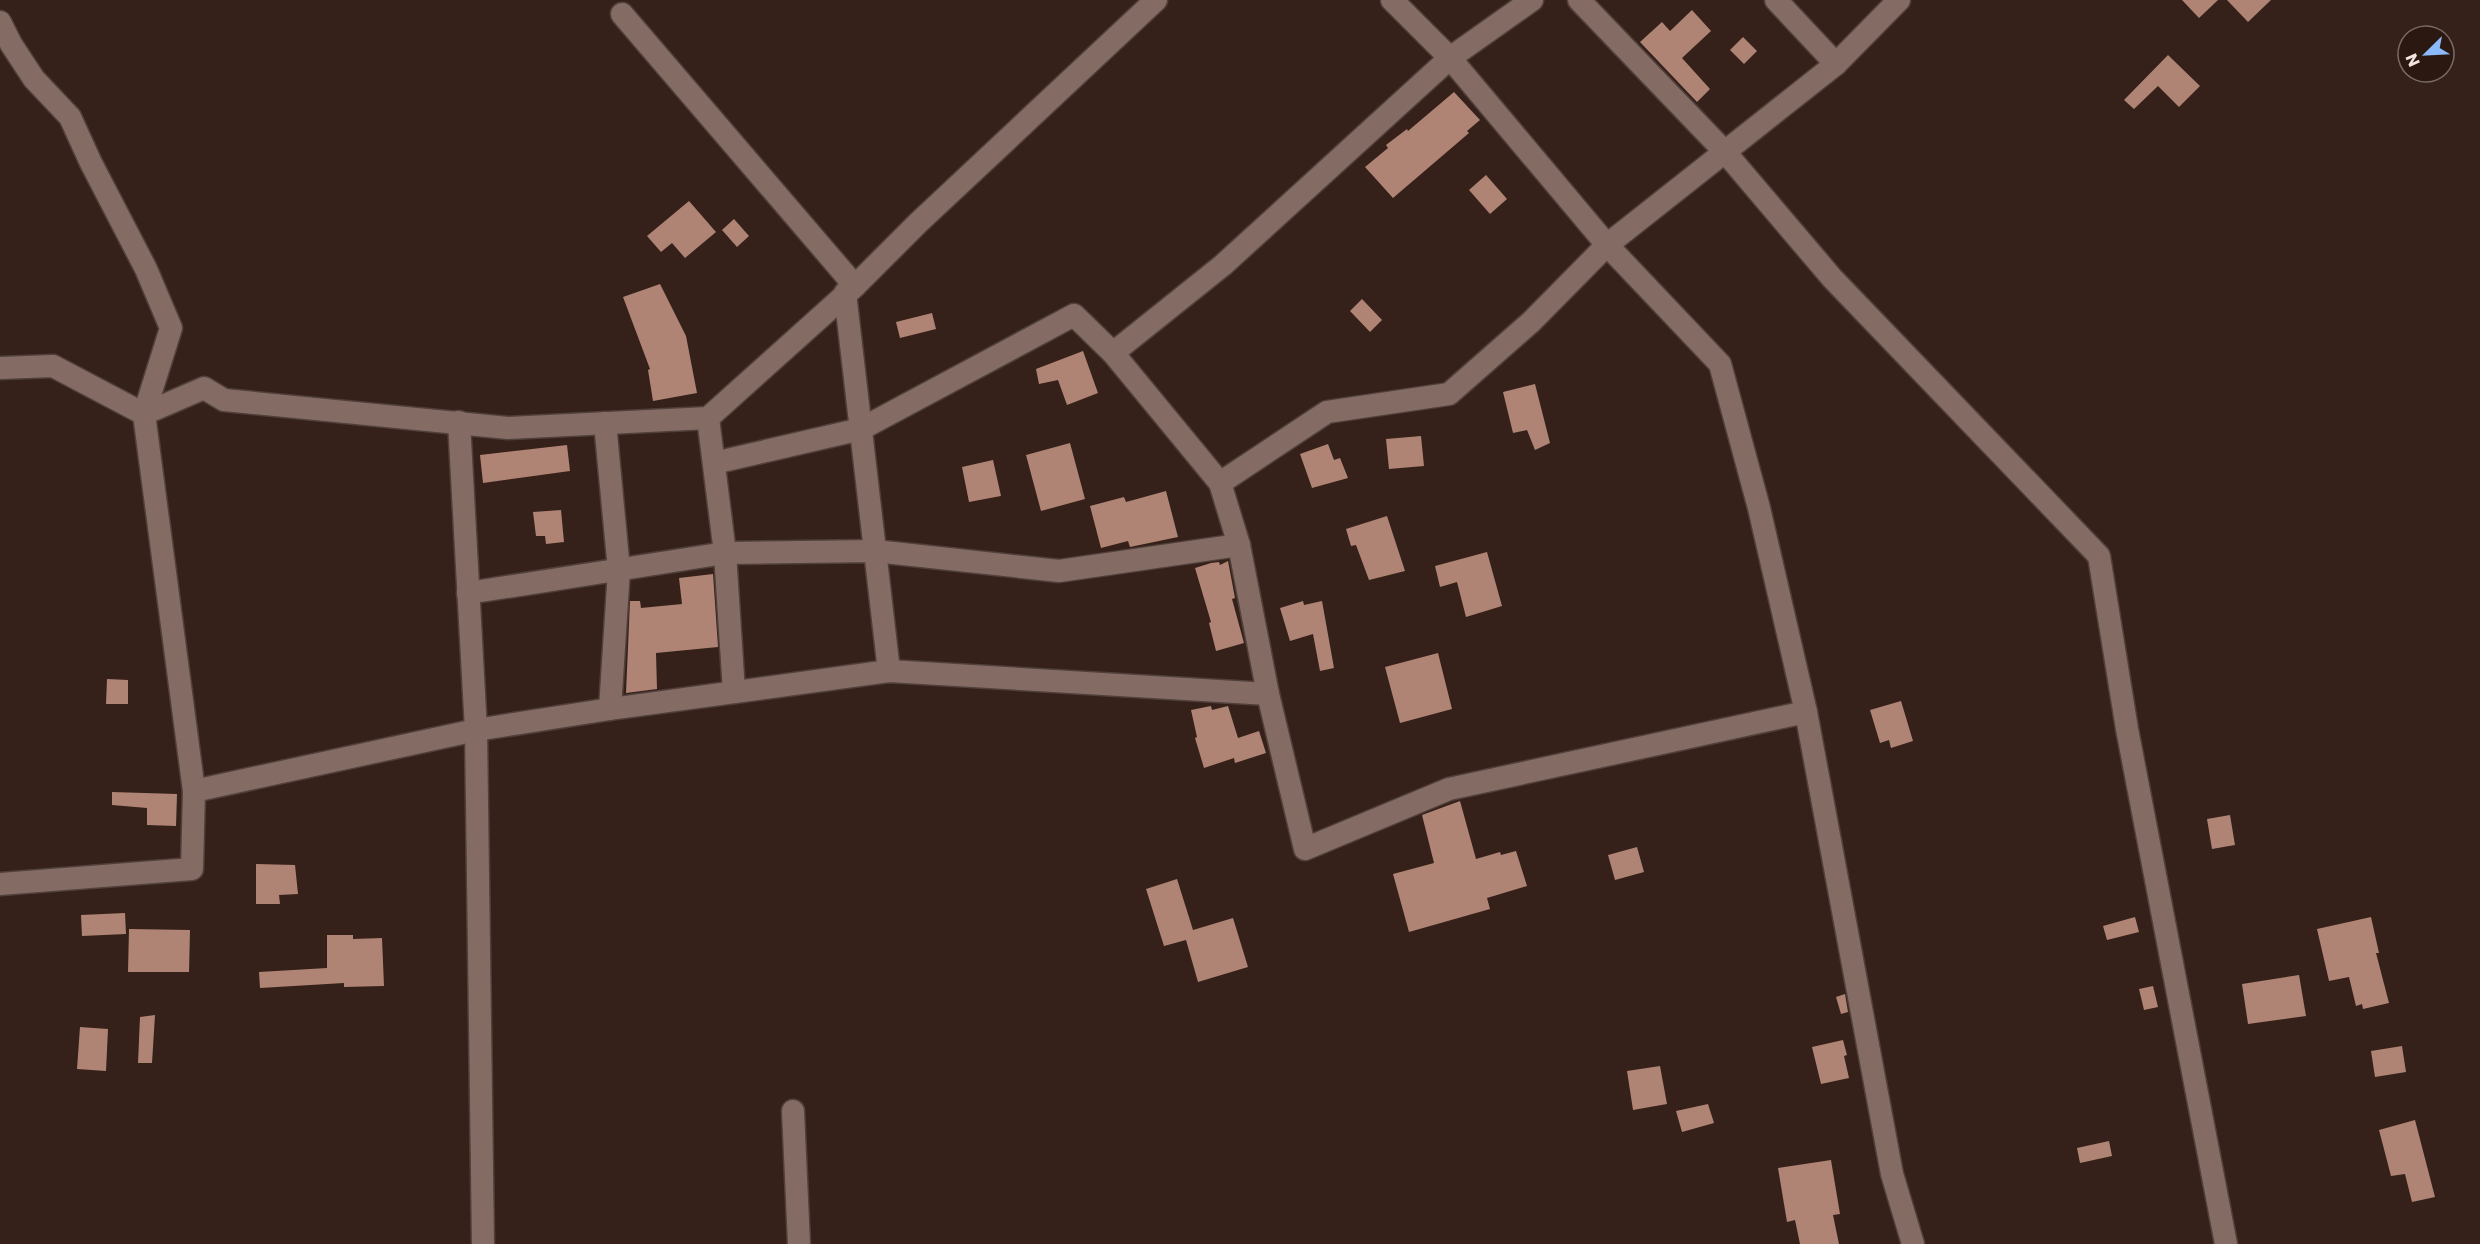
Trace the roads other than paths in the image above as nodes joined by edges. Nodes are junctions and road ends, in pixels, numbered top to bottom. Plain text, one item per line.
1 (1156, 0) edge
2 (1392, 0) edge
3 (1532, 0) edge
4 (1579, 0) edge
5 (1776, 0) edge
6 (1899, 0) edge
7 (622, 14) dead end
8 (0, 22) edge
9 (1450, 58) junction
10 (1836, 64) junction
11 (1725, 152) junction
12 (1607, 245) junction
13 (850, 290) junction
14 (1113, 353) junction
15 (0, 368) edge
16 (144, 414) junction
17 (708, 418) junction
18 (459, 422) junction
19 (605, 423) junction
20 (861, 429) junction
21 (714, 463) junction
22 (1220, 483) junction
23 (1239, 545) junction
24 (875, 551) junction
25 (725, 553) junction
26 (619, 570) junction
27 (468, 592) junction
28 (889, 671) junction
29 (734, 692) junction
30 (1268, 694) junction
31 (610, 709) junction
32 (1806, 712) junction
33 (476, 730) junction
34 (194, 791) junction
35 (0, 884) edge
36 (794, 1111) dead end
37 (483, 1244) edge
38 (799, 1244) edge
39 (1913, 1244) edge
40 (2226, 1244) edge

1 - 13 street
2 - 9 street
3 - 9 street
4 - 11 street
5 - 10 street
6 - 10 street
7 - 13 street
8 - 16 street
9 - 12 street
9 - 14 street
10 - 11 street
11 - 12 street
11 - 40 street
12 - 22 street
12 - 32 street
13 - 17 street
13 - 20 street
14 - 20 street
14 - 22 street
15 - 16 street
16 - 18 street
16 - 34 street
17 - 19 street
17 - 21 street
18 - 19 street
18 - 27 street
19 - 26 street
20 - 21 street
20 - 24 street
21 - 25 street
22 - 23 street
23 - 24 street
23 - 30 street
24 - 25 street
24 - 28 street
25 - 26 street
25 - 29 street
26 - 27 street
26 - 31 street
27 - 33 street
28 - 29 street
28 - 30 street
29 - 31 street
30 - 32 street
31 - 33 street
32 - 39 street
33 - 34 street
33 - 37 street
34 - 35 street
36 - 38 street

